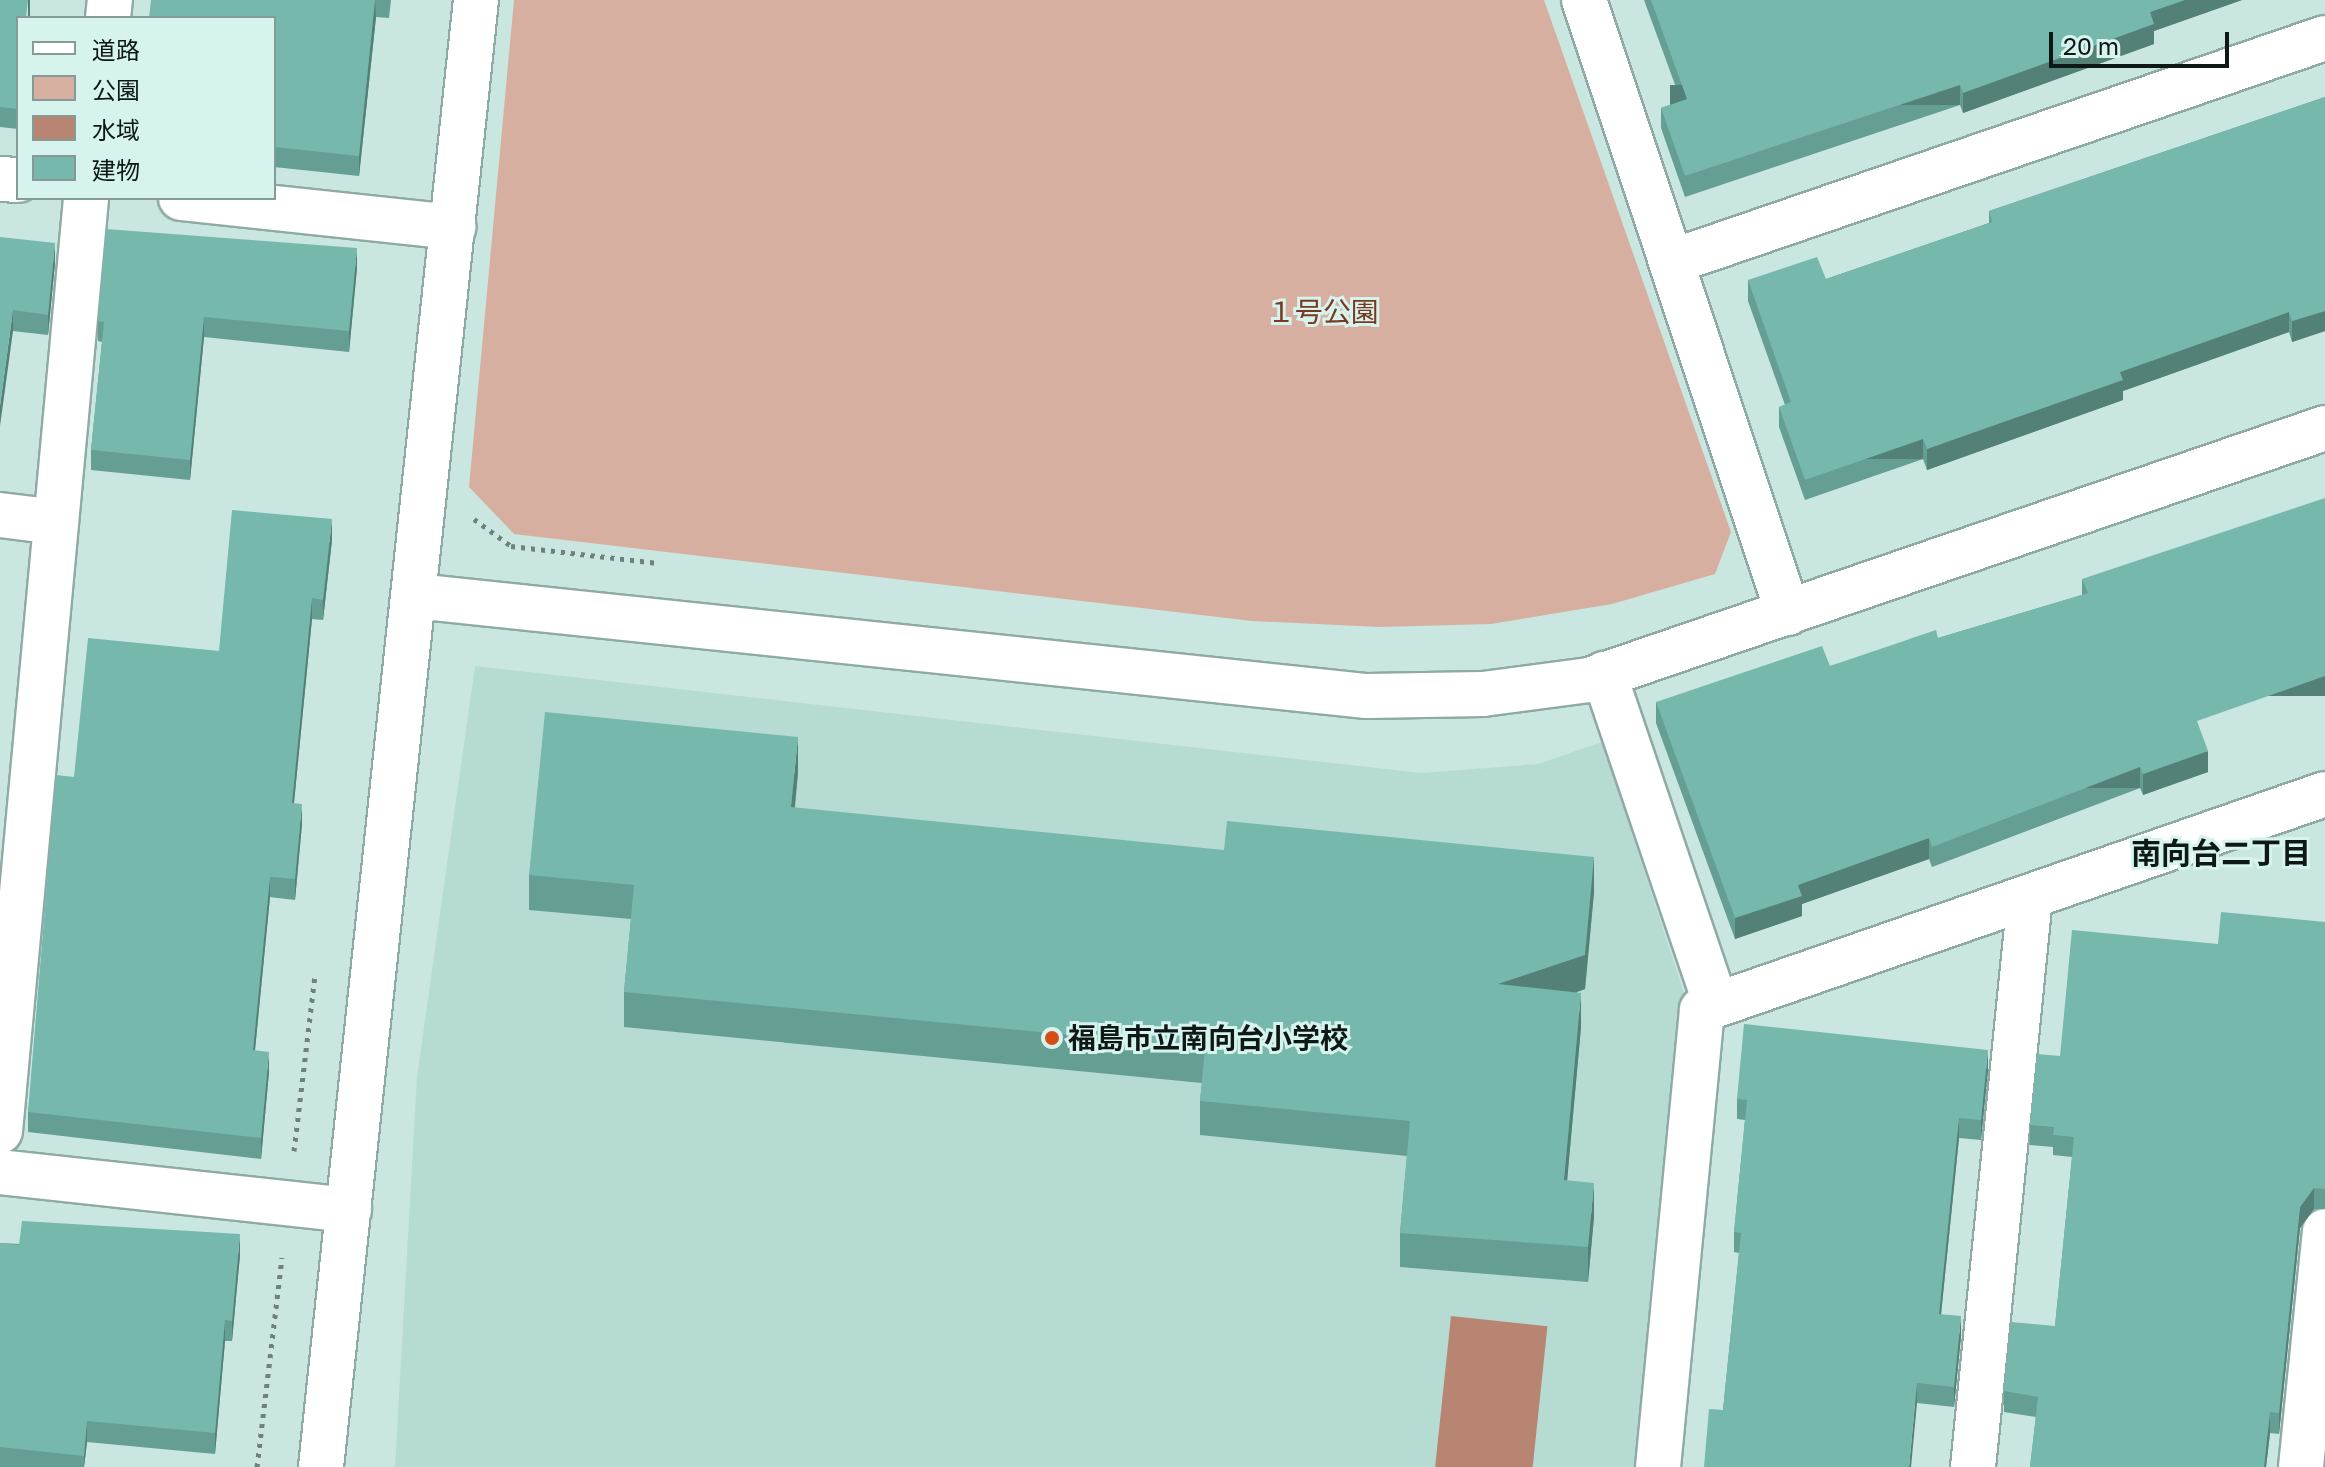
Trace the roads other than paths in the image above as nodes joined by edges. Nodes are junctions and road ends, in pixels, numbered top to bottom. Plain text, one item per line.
1 (476, 0) edge
2 (1584, 0) edge
3 (2325, 38) edge
4 (86, 200) edge
5 (200, 200) edge
6 (453, 227) junction
7 (1671, 262) junction
8 (2325, 428) edge
9 (0, 515) edge
10 (56, 522) junction
11 (415, 596) junction
12 (1788, 613) junction
13 (1604, 674) junction
14 (2325, 794) edge
15 (13, 851) edge
16 (2030, 897) junction
17 (1716, 1005) junction
18 (0, 1131) edge
19 (0, 1172) edge
20 (349, 1210) junction
21 (2325, 1231) edge
22 (321, 1467) edge
23 (1658, 1467) edge
24 (1973, 1467) edge
25 (2301, 1467) edge

1 - 6 street
2 - 7 street
3 - 7 street
4 - 10 street
5 - 6 street
6 - 11 street
7 - 12 street
8 - 12 street
9 - 10 street
10 - 15 street
11 - 13 street
11 - 20 street
12 - 13 street
13 - 17 street
14 - 16 street
15 - 18 street
16 - 17 street
16 - 24 street
17 - 23 street
19 - 20 street
20 - 22 street
21 - 25 street

